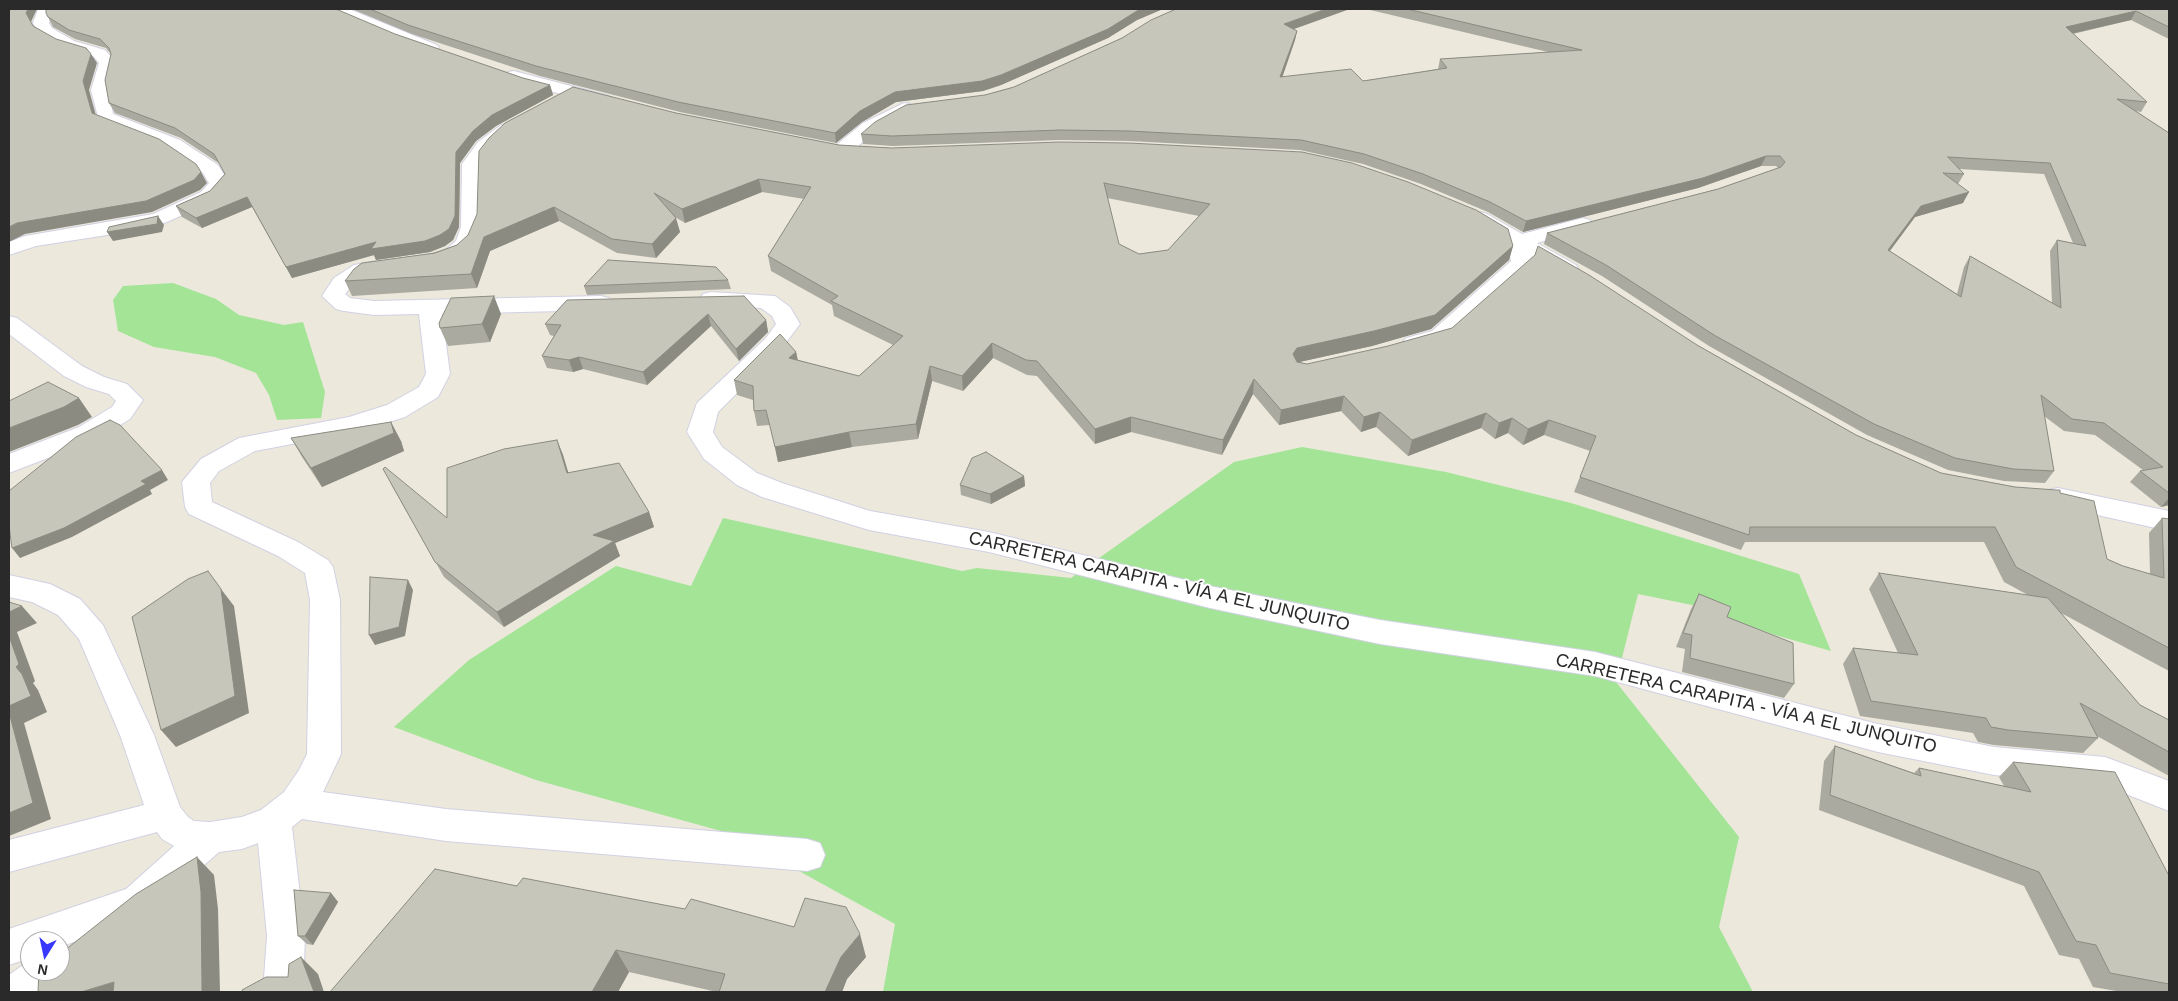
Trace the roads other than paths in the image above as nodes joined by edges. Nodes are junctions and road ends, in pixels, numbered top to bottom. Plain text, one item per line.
1 (45, 9) edge
2 (336, 9) edge
3 (442, 52) edge
4 (497, 71) edge
5 (574, 93) junction
6 (551, 103) edge
7 (619, 104) edge
8 (922, 104) edge
9 (527, 117) edge
10 (867, 153) edge
11 (1463, 211) edge
12 (1603, 219) edge
13 (1517, 242) junction
14 (9, 249) edge
15 (433, 260) edge
16 (398, 265) edge
17 (1584, 279) edge
18 (682, 299) edge
19 (625, 302) edge
20 (430, 308) junction
21 (9, 323) edge
22 (1394, 349) edge
23 (9, 464) edge
24 (2037, 493) edge
25 (2169, 521) edge
26 (9, 586) edge
27 (2169, 796) edge
28 (285, 812) junction
29 (165, 815) junction
30 (210, 838) junction
31 (807, 855) dead end
32 (9, 856) edge
33 (135, 903) junction
34 (9, 947) edge
35 (70, 953) edge
36 (34, 981) edge
37 (19, 992) edge
38 (283, 992) edge

1 - 14 street
2 - 3 street
4 - 5 street
5 - 6 street
5 - 7 street
8 - 10 street
9 - 15 street
11 - 13 street
12 - 13 street
13 - 17 street
13 - 22 street
16 - 20 street
18 - 27 street, CARRETERA CARAPITA - VÍA A EL JUNQUITO
19 - 20 street
20 - 28 street
21 - 23 street
24 - 25 street
26 - 29 street
28 - 30 street
28 - 31 street
28 - 38 street
29 - 30 street
29 - 32 street
30 - 33 street
33 - 34 street
33 - 35 street
36 - 37 street

